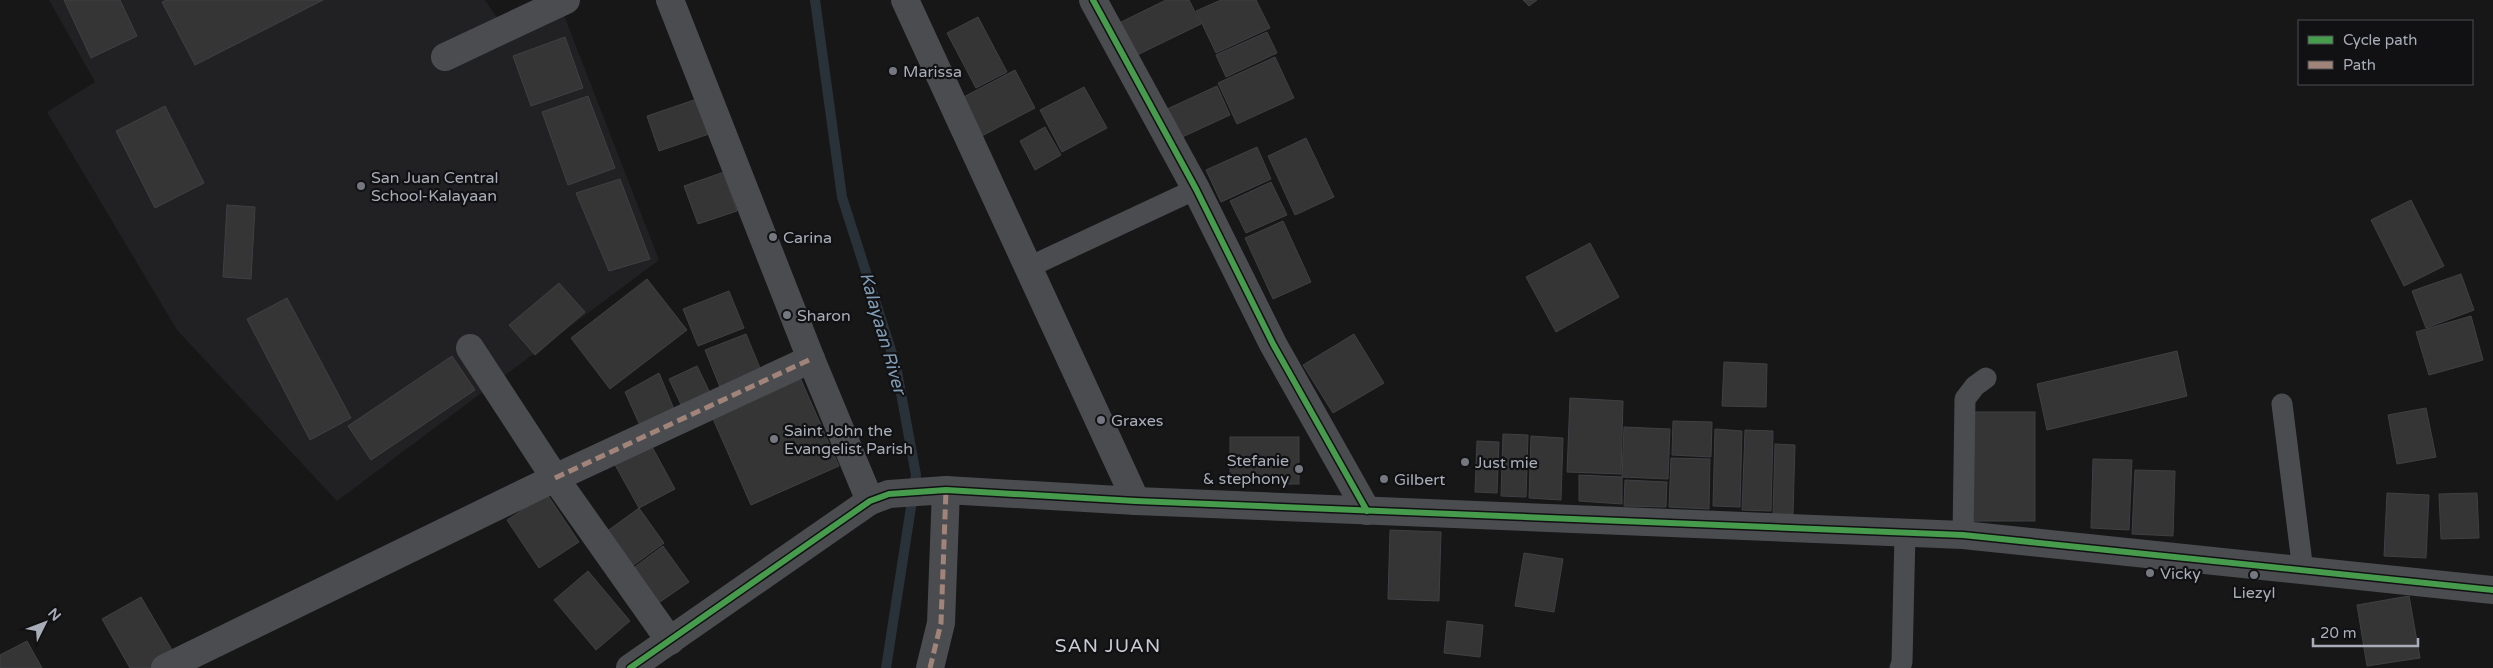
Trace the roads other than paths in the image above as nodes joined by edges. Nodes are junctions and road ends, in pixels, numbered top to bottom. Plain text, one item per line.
1 (566, 0) edge
2 (670, 0) edge
3 (905, 0) edge
4 (1093, 0) edge
5 (445, 57) dead end
6 (1196, 189) junction
7 (1027, 268) junction
8 (470, 348) dead end
9 (811, 359) junction
10 (1986, 378) dead end
11 (2282, 404) dead end
12 (555, 478) junction
13 (942, 490) junction
14 (880, 498) junction
15 (1136, 501) junction
16 (1368, 510) junction
17 (1905, 533) junction
18 (1963, 535) junction
19 (2303, 570) junction
20 (2493, 590) edge
21 (670, 641) junction
22 (165, 668) edge
23 (630, 668) edge
24 (930, 668) edge
25 (1900, 668) edge

1 - 5 street
2 - 9 street
3 - 7 street
4 - 6 street
6 - 7 lane
6 - 16 street
7 - 15 street
8 - 12 street
9 - 12 street
9 - 14 street
10 - 18 lane
11 - 19 lane
12 - 21 street
12 - 22 street
13 - 14 street
13 - 15 street
13 - 24 street
14 - 21 street
15 - 16 street
16 - 17 street
17 - 18 street
17 - 25 lane
18 - 19 street
19 - 20 street
21 - 23 street

